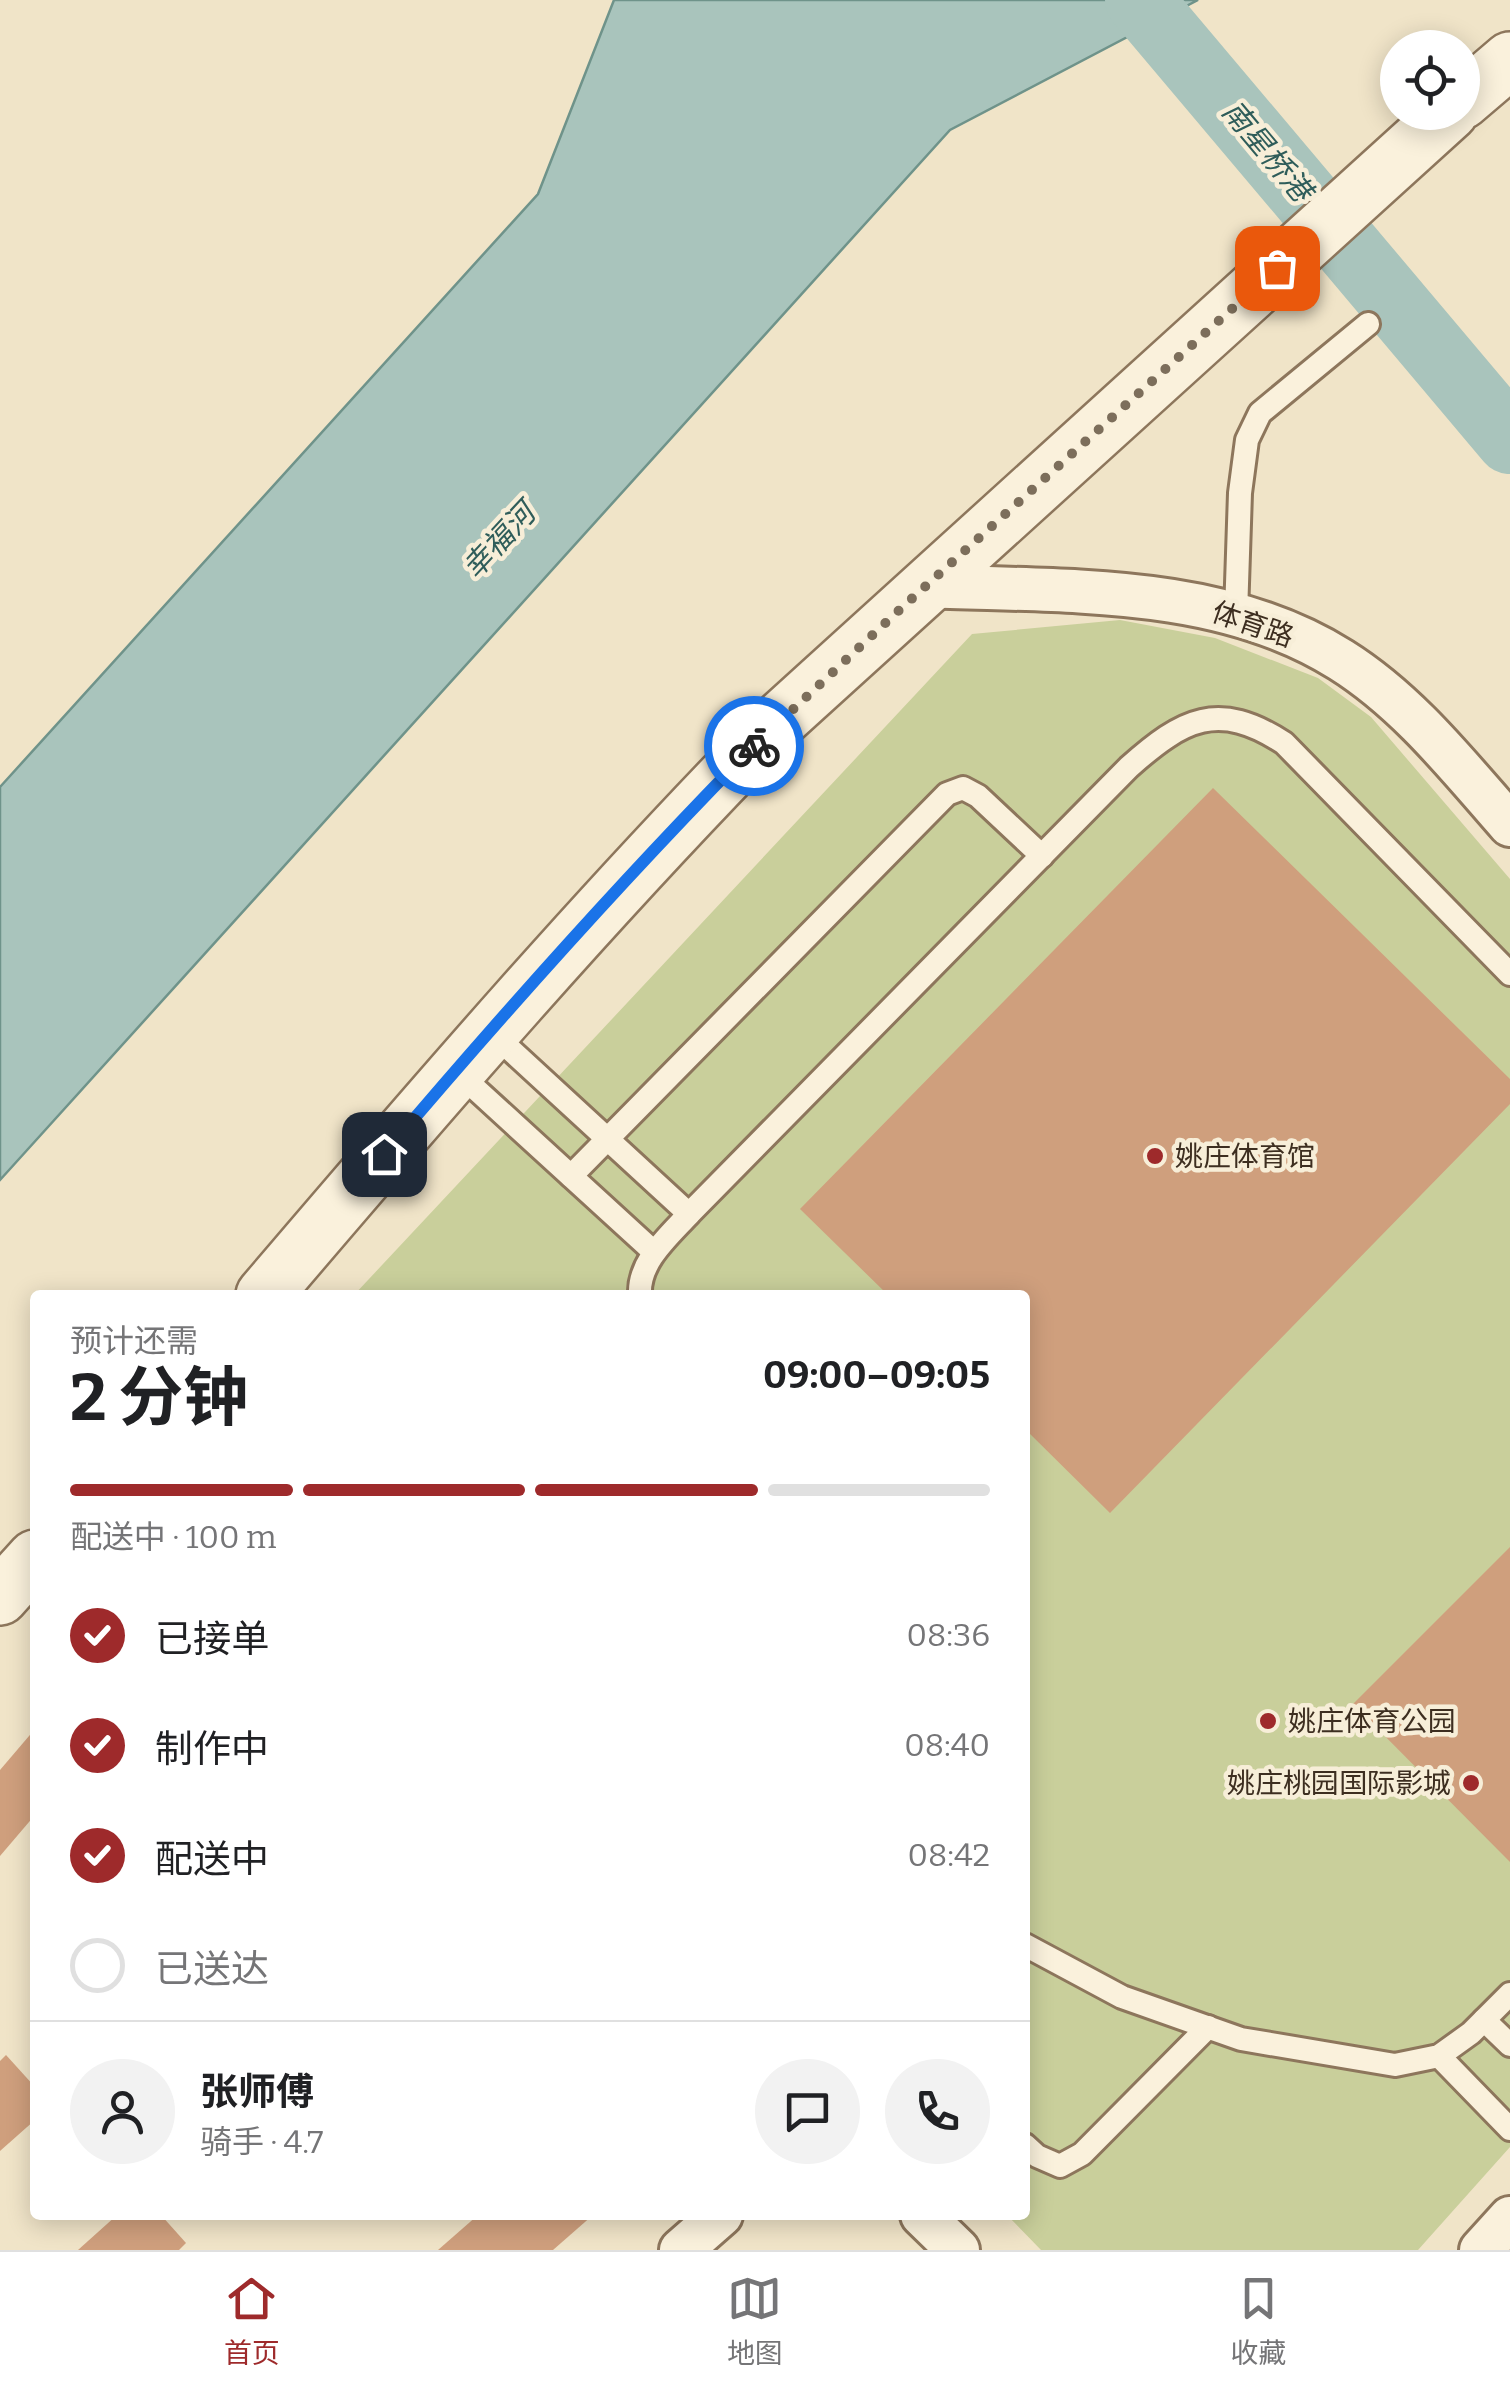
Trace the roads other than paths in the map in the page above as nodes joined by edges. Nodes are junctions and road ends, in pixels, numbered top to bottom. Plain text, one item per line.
1 (1510, 60) edge
2 (1480, 86) edge
3 (1430, 130) edge
4 (1368, 324) dead end
5 (924, 586) junction
6 (1236, 614) junction
7 (1510, 825) edge
8 (1042, 856) junction
9 (1510, 974) edge
10 (472, 1050) junction
11 (607, 1138) junction
12 (571, 1176) junction
13 (689, 1214) junction
14 (654, 1252) junction
15 (268, 1290) edge
16 (640, 1290) edge
17 (30, 1564) edge
18 (0, 1598) edge
19 (1030, 1948) edge
20 (1510, 1994) edge
21 (1484, 2020) junction
22 (1208, 2027) junction
23 (1510, 2046) edge
24 (1439, 2056) junction
25 (1510, 2129) edge
26 (1030, 2150) edge
27 (1510, 2218) edge
28 (714, 2220) edge
29 (927, 2220) edge
30 (681, 2250) edge
31 (958, 2250) edge
32 (1482, 2250) edge

1 - 2 street
3 - 5 street
4 - 6 lane
5 - 6 street, 体育路
5 - 10 street
6 - 7 street, 体育路
8 - 9 lane
8 - 11 lane
8 - 13 lane
10 - 11 lane
10 - 12 lane
10 - 15 street
11 - 12 lane
11 - 13 lane
12 - 14 lane
13 - 14 lane
14 - 16 lane
17 - 18 street
19 - 22 lane
20 - 21 lane
21 - 23 lane
21 - 24 lane
22 - 24 lane
22 - 26 lane
24 - 25 lane
27 - 32 street
28 - 30 street
29 - 31 street

